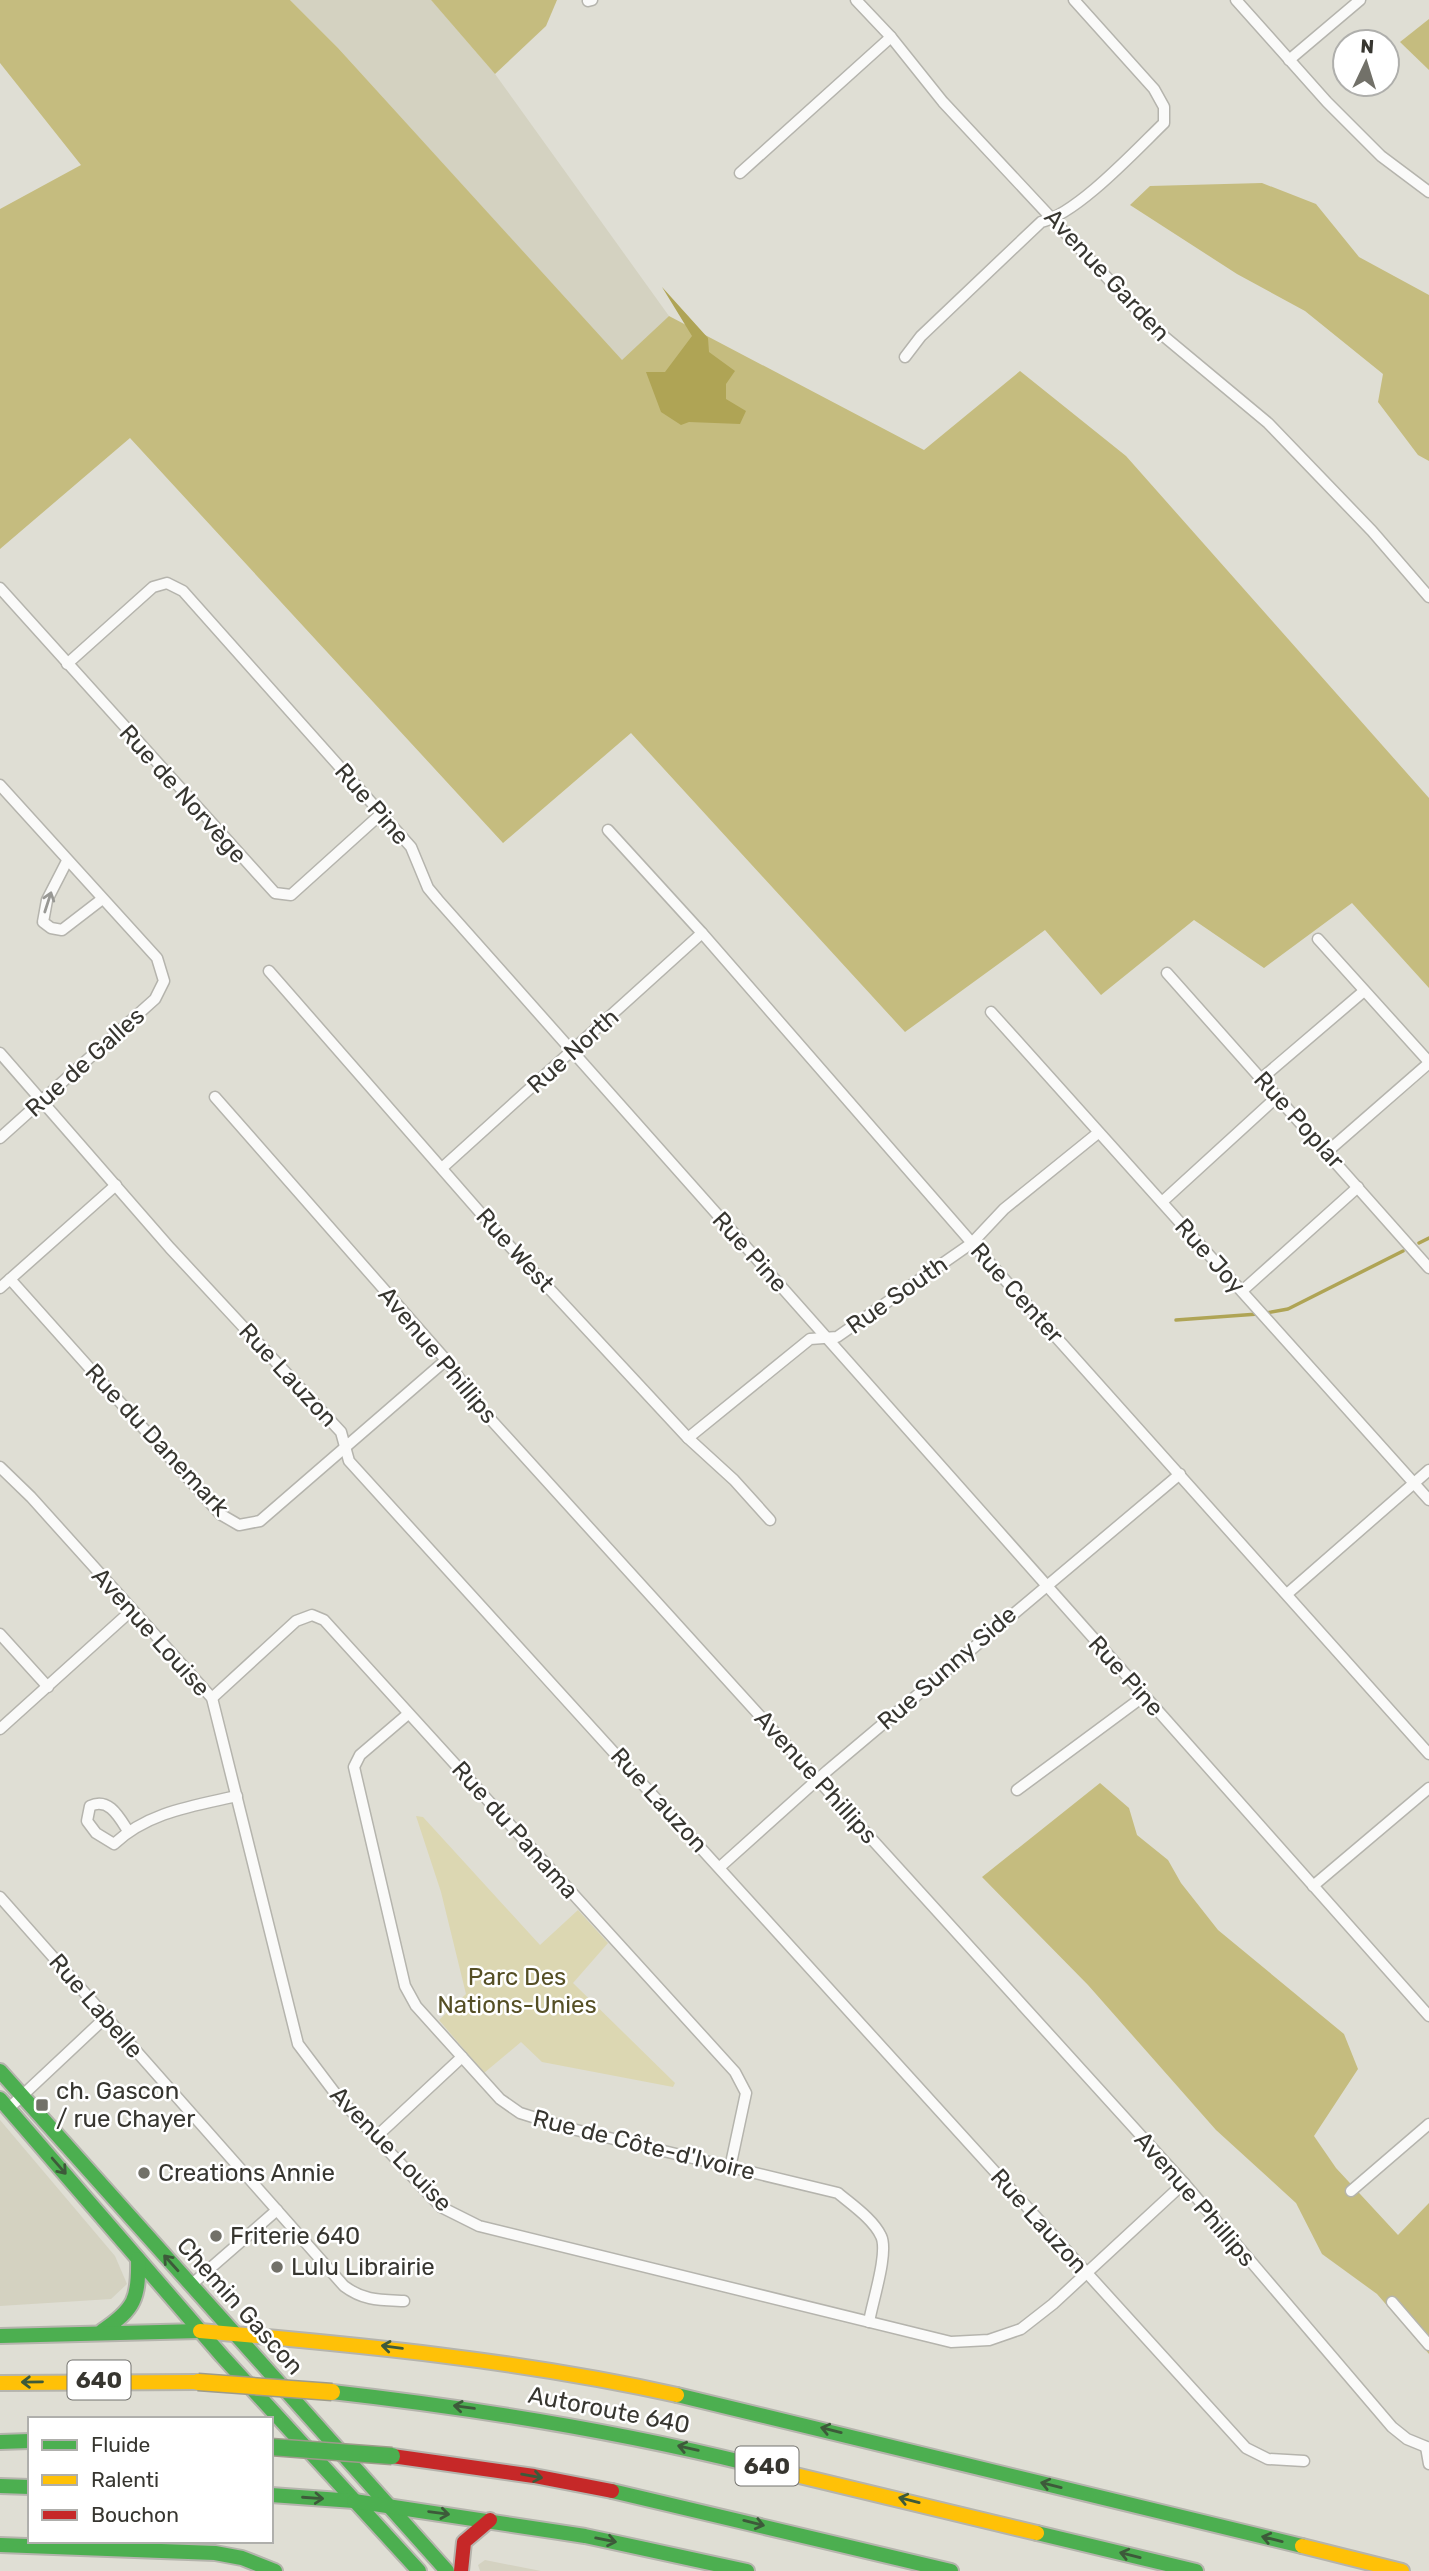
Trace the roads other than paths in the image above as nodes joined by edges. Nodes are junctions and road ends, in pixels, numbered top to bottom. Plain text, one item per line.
1 (856, 0) edge
2 (1074, 0) edge
3 (1236, 0) edge
4 (1360, 0) edge
5 (891, 37) junction
6 (1289, 60) junction
7 (740, 173) dead end
8 (1429, 192) edge
9 (1055, 219) junction
10 (905, 357) dead end
11 (0, 588) edge
12 (1429, 597) edge
13 (67, 664) junction
14 (0, 785) edge
15 (382, 813) junction
16 (608, 830) dead end
17 (67, 861) junction
18 (101, 900) junction
19 (702, 933) junction
20 (1318, 939) dead end
21 (269, 971) dead end
22 (1167, 973) dead end
23 (1364, 991) junction
24 (991, 1012) dead end
25 (0, 1053) edge
26 (572, 1053) junction
27 (1429, 1062) edge
28 (1262, 1078) junction
29 (1278, 1096) junction
30 (215, 1097) dead end
31 (42, 1101) junction
32 (1098, 1133) junction
33 (0, 1138) edge
34 (1328, 1151) junction
35 (442, 1168) junction
36 (116, 1185) junction
37 (1358, 1187) junction
38 (1162, 1202) junction
39 (972, 1243) junction
40 (1429, 1268) edge
41 (10, 1279) junction
42 (0, 1288) edge
43 (1242, 1291) junction
44 (826, 1336) junction
45 (446, 1360) junction
46 (688, 1438) junction
47 (345, 1446) junction
48 (0, 1467) edge
49 (1429, 1470) edge
50 (1180, 1474) junction
51 (1413, 1483) junction
52 (1429, 1500) edge
53 (770, 1520) dead end
54 (1045, 1584) junction
55 (1287, 1594) junction
56 (132, 1610) junction
57 (0, 1633) edge
58 (48, 1687) junction
59 (1144, 1696) junction
60 (212, 1698) junction
61 (408, 1713) junction
62 (0, 1729) edge
63 (1429, 1754) edge
64 (817, 1779) junction
65 (1429, 1788) edge
66 (1017, 1790) dead end
67 (237, 1796) junction
68 (128, 1831) junction
69 (720, 1867) junction
70 (1313, 1886) junction
71 (0, 1897) edge
72 (1429, 2016) edge
73 (106, 2017) junction
74 (462, 2057) junction
75 (0, 2071) edge
76 (22, 2096) junction
77 (4, 2104) edge
78 (1429, 2124) edge
79 (377, 2136) junction
80 (730, 2168) junction
81 (1184, 2183) junction
82 (1351, 2191) dead end
83 (277, 2210) junction
84 (138, 2259) junction
85 (1086, 2274) junction
86 (191, 2285) junction
87 (404, 2301) dead end
88 (1392, 2302) dead end
89 (869, 2322) junction
90 (102, 2331) junction
91 (200, 2331) junction
92 (233, 2332) junction
93 (0, 2336) edge
94 (1429, 2345) edge
95 (0, 2383) edge
96 (28, 2441) edge
97 (0, 2442) edge
98 (273, 2447) edge
99 (1427, 2448) edge
100 (1304, 2461) dead end
101 (1429, 2464) edge
102 (0, 2486) edge
103 (28, 2487) edge
104 (273, 2495) edge
105 (354, 2501) junction
106 (389, 2506) junction
107 (490, 2520) junction
108 (0, 2545) edge
109 (275, 2571) edge
110 (419, 2571) edge
111 (447, 2571) edge
112 (461, 2571) edge
113 (747, 2571) edge
114 (951, 2571) edge
115 (1196, 2571) edge
116 (1402, 2571) edge

1 - 5 street, Avenue Garden
2 - 9 street
3 - 6 street
4 - 6 street
5 - 7 street
5 - 9 street, Avenue Garden
6 - 8 street
9 - 10 street
9 - 12 street, Avenue Garden
11 - 13 street, Rue de Norvège
13 - 15 street, Rue Pine
13 - 15 street, Rue de Norvège
14 - 17 street
15 - 26 street, Rue Pine
16 - 19 street, Rue Center
17 - 18 street
18 -> 17 street
18 - 31 street, Rue de Galles
19 - 26 street, Rue North
19 - 39 street, Rue Center
20 - 23 street
21 - 35 street, Rue West
22 - 28 street, Rue Poplar
23 - 27 street
23 - 28 street
24 - 32 street, Rue Joy
25 - 31 street, Rue Lauzon
26 - 35 street, Rue North
26 - 44 street, Rue Pine
27 - 34 street
28 - 29 street, Rue Poplar
29 - 34 street, Rue Poplar
29 - 38 street
30 - 45 street, Avenue Phillips
31 - 33 street, Rue de Galles
31 - 36 street, Rue Lauzon
32 - 38 street, Rue Joy
32 - 39 street, Rue South
34 - 37 street, Rue Poplar
35 - 46 street, Rue West
36 - 41 street
36 - 47 street, Rue Lauzon
37 - 40 street, Rue Poplar
37 - 43 street
38 - 43 street, Rue Joy
39 - 44 street, Rue South
39 - 50 street, Rue Center
41 - 42 street
41 - 47 street, Rue du Danemark
43 - 51 street, Rue Joy
44 - 46 street, Rue South
44 - 54 street, Rue Pine
45 - 47 street, Rue du Danemark
45 - 64 street, Avenue Phillips
46 - 53 street, Rue West
47 - 69 street, Rue Lauzon
48 - 56 street, Avenue Louise
49 - 51 street
50 - 54 street, Rue Sunny Side
50 - 55 street, Rue Center
51 - 52 street, Rue Joy
51 - 55 street
54 - 59 street, Rue Pine
54 - 64 street, Rue Sunny Side
55 - 63 street, Rue Center
56 - 58 street
56 - 60 street, Avenue Louise
57 - 58 street
58 - 62 street
59 - 66 street
59 - 70 street, Rue Pine
60 - 61 street, Rue du Panama
60 - 67 street, Avenue Louise
61 - 74 street, Rue de Côte-d'Ivoire
61 - 80 street, Rue du Panama
64 - 69 street, Rue Sunny Side
64 - 81 street, Avenue Phillips
65 - 70 street
67 - 68 street
67 - 79 street, Avenue Louise
68 - 68 street
69 - 85 street, Rue Lauzon
70 - 72 street, Rue Pine
71 - 73 street, Rue Labelle
73 - 76 street
73 - 83 street, Rue Labelle
74 - 79 street
74 - 80 street, Rue de Côte-d'Ivoire
75 - 76 main road, Chemin Gascon
76 - 77 street
86 -> 76 main road, Chemin Gascon
77 -> 84 main road, Chemin Gascon
78 - 82 street
79 - 89 street, Avenue Louise
80 - 89 street, Rue de Côte-d'Ivoire
81 - 85 street, Avenue Louise
81 - 99 street, Avenue Phillips
83 - 86 street
83 - 87 street, Rue Labelle
84 - 90 main road
84 - 91 main road, Chemin Gascon
85 - 89 street, Avenue Louise
85 - 100 street, Rue Lauzon
86 - 92 main road, Chemin Gascon
88 - 94 street
90 - 91 main road
90 - 93 main road
91 - 92 main road
91 - 105 main road, Chemin Gascon
92 - 106 main road, Chemin Gascon
116 -> 92 main road
115 -> 95 main road, Autoroute 640 / 640, bridge
96 - 97 main road
98 -> 114 main road, 640, bridge
99 - 101 street, Avenue Phillips
102 - 103 main road
104 -> 105 main road
105 - 106 main road
105 - 110 main road, Chemin Gascon
106 -> 107 main road
106 - 111 main road, Chemin Gascon
107 - 112 main road
107 -> 113 main road
108 - 109 main road

